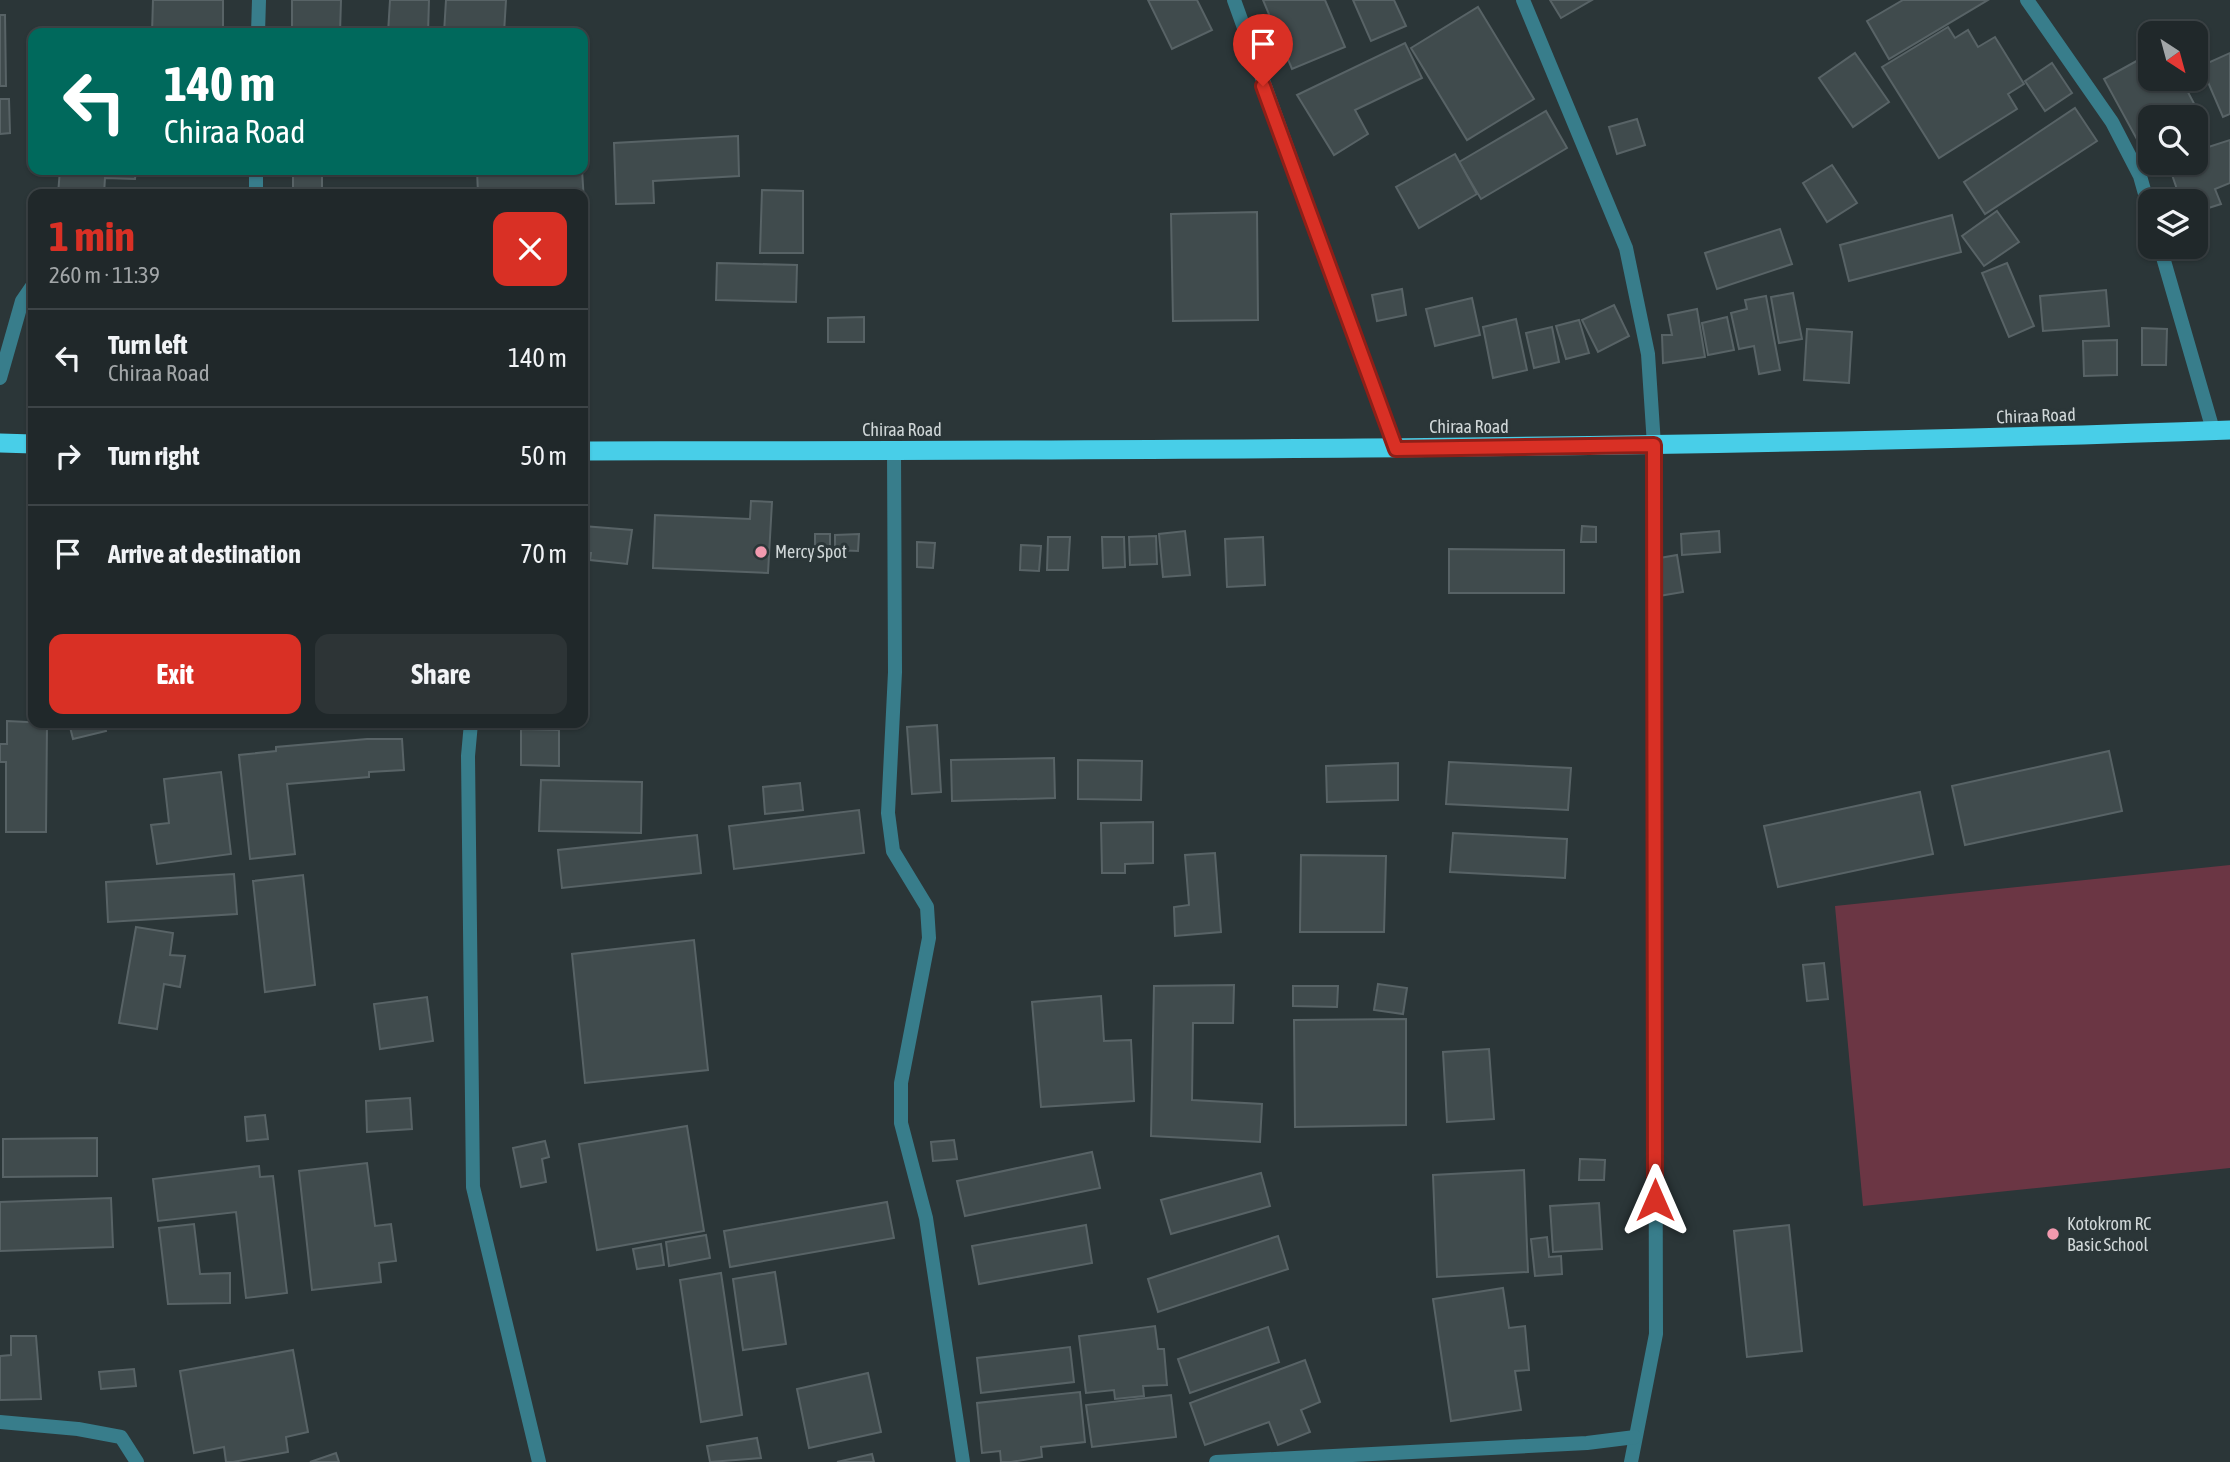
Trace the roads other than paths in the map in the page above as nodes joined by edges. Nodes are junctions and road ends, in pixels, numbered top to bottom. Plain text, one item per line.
1 (259, 0) edge
2 (1234, 0) edge
3 (1523, 0) edge
4 (2027, 0) edge
5 (258, 28) edge
6 (2143, 189) edge
7 (2164, 259) edge
8 (28, 292) edge
9 (0, 377) edge
10 (2222, 430) edge
11 (0, 443) edge
12 (28, 444) edge
13 (1654, 445) junction
14 (1396, 449) junction
15 (894, 451) junction
16 (588, 452) edge
17 (471, 728) edge
18 (0, 1422) edge
19 (1636, 1437) junction
20 (137, 1462) edge
21 (539, 1462) edge
22 (964, 1462) edge
23 (1216, 1462) edge
24 (1631, 1462) edge

1 - 5 street
2 - 14 street
3 - 13 street
4 - 6 street
7 - 10 street
8 - 9 street
10 - 13 highway, Chiraa Road
11 - 12 highway
13 - 14 highway, Chiraa Road
13 - 19 street
14 - 15 highway, Chiraa Road
15 - 16 highway, Chiraa Road
15 - 22 street
17 - 21 street
18 - 20 street
19 - 23 street
19 - 24 street

